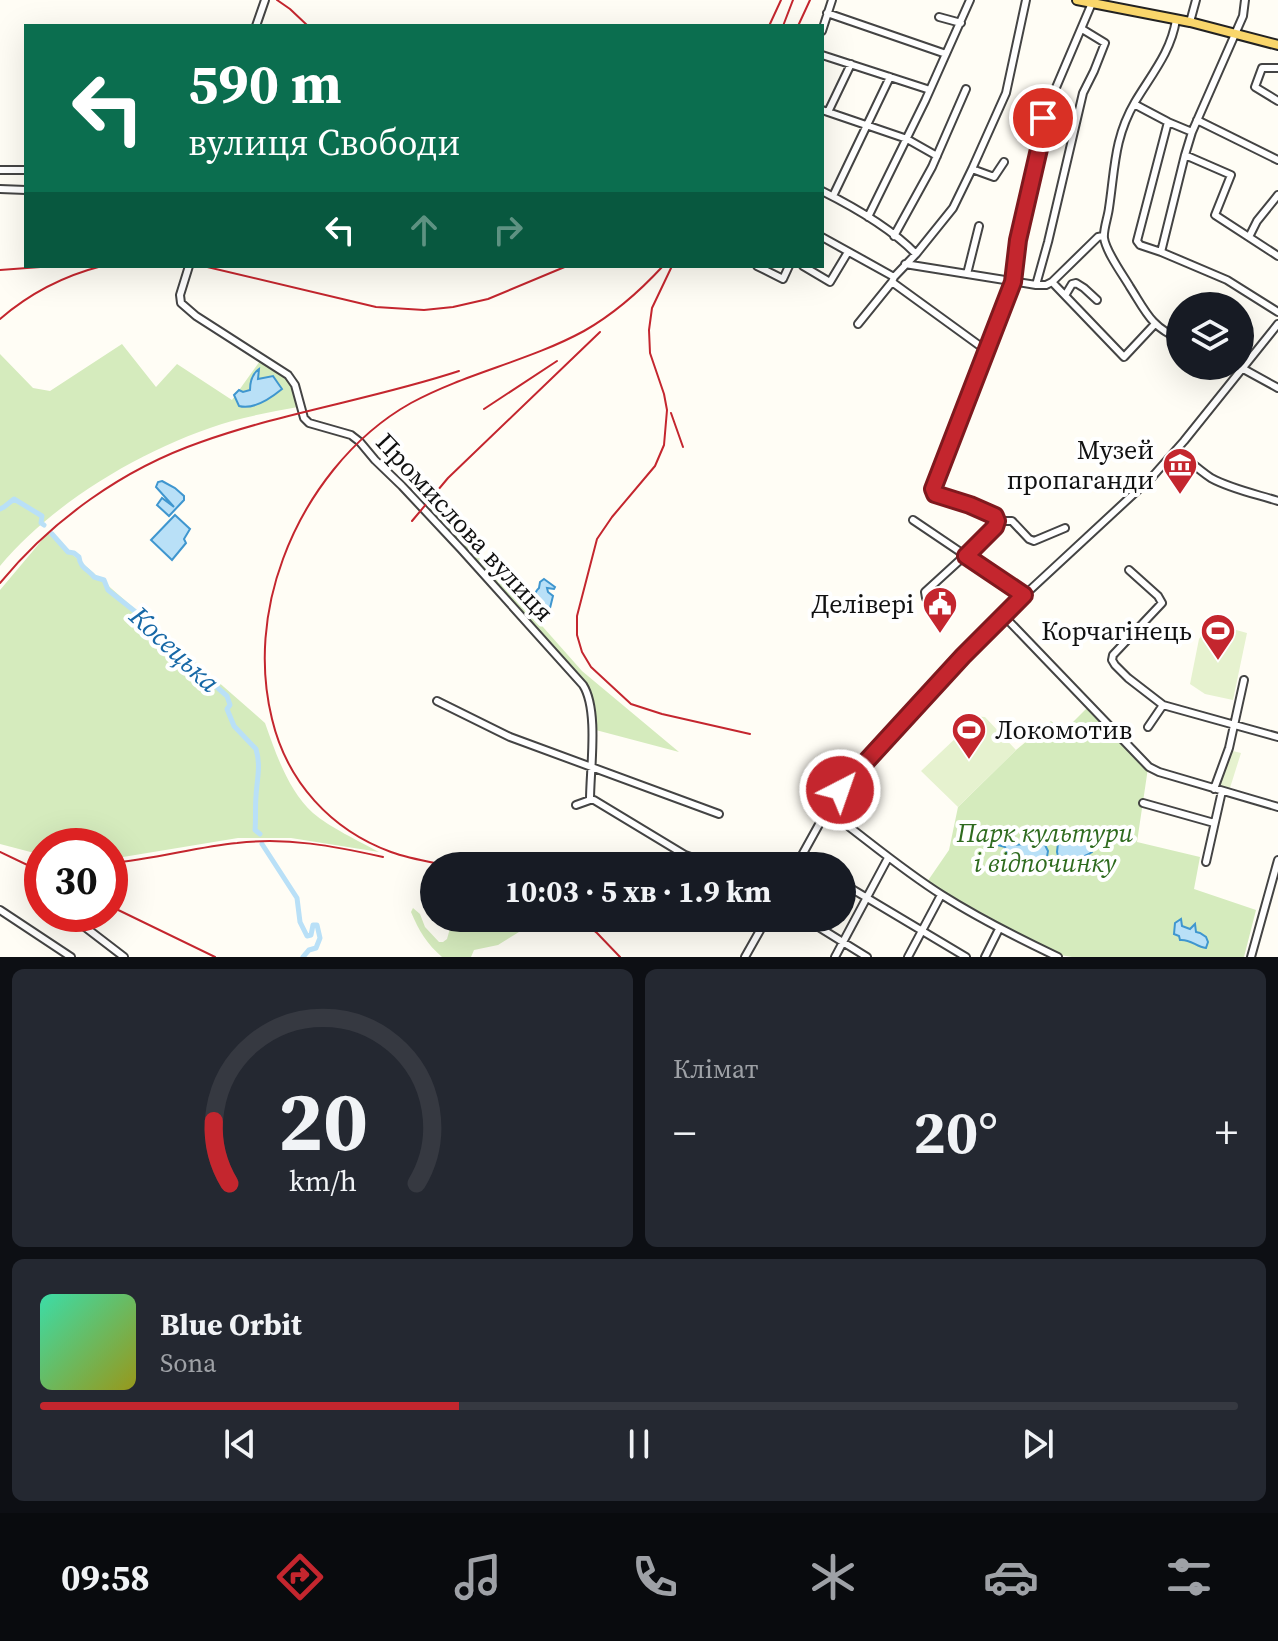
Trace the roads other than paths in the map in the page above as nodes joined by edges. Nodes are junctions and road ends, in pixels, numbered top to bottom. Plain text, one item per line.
1 (265, 0) edge
2 (832, 0) edge
3 (970, 0) edge
4 (1026, 0) edge
5 (1077, 0) edge
6 (1196, 0) edge
7 (1245, 0) edge
8 (1092, 3) junction
9 (1116, 4) edge
10 (827, 13) junction
11 (939, 17) dead end
12 (1176, 20) junction
13 (1190, 22) junction
14 (961, 23) junction
15 (257, 24) edge
16 (824, 24) edge
17 (1082, 29) junction
18 (1236, 34) junction
19 (1278, 45) edge
20 (946, 54) junction
21 (824, 56) edge
22 (851, 64) junction
23 (1278, 68) edge
24 (890, 77) junction
25 (966, 89) dead end
26 (930, 90) junction
27 (1278, 101) edge
28 (1134, 104) junction
29 (825, 111) edge
30 (1197, 120) junction
31 (1168, 122) junction
32 (867, 126) junction
33 (1192, 132) junction
34 (907, 139) junction
35 (1185, 155) junction
36 (937, 156) junction
37 (1278, 160) edge
38 (1004, 162) dead end
39 (972, 169) junction
40 (0, 170) edge
41 (24, 170) edge
42 (0, 189) edge
43 (24, 190) edge
44 (824, 192) edge
45 (1278, 195) edge
46 (833, 196) junction
47 (1206, 209) dead end
48 (1215, 215) junction
49 (868, 217) junction
50 (979, 226) dead end
51 (894, 236) junction
52 (1103, 236) junction
53 (1249, 237) junction
54 (824, 238) edge
55 (848, 252) junction
56 (1161, 252) junction
57 (916, 254) junction
58 (1278, 256) edge
59 (905, 264) junction
60 (188, 268) edge
61 (761, 268) edge
62 (788, 268) edge
63 (806, 268) edge
64 (967, 274) junction
65 (893, 279) junction
66 (1013, 282) junction
67 (1052, 282) junction
68 (1036, 285) junction
69 (1066, 294) junction
70 (1097, 300) dead end
71 (1278, 312) edge
72 (858, 324) dead end
73 (1278, 324) edge
74 (1154, 325) junction
75 (1166, 333) edge
76 (987, 351) junction
77 (1254, 353) edge
78 (1254, 375) edge
79 (1231, 380) edge
80 (1278, 388) edge
81 (1176, 450) junction
82 (1278, 501) edge
83 (913, 520) dead end
84 (997, 521) junction
85 (1065, 528) dead end
86 (966, 556) junction
87 (1129, 570) dead end
88 (1024, 595) junction
89 (940, 610) dead end
90 (1003, 615) junction
91 (1244, 680) dead end
92 (437, 701) dead end
93 (1163, 705) junction
94 (1234, 723) junction
95 (1148, 727) dead end
96 (1278, 737) edge
97 (591, 767) junction
98 (1218, 790) junction
99 (590, 800) junction
100 (1143, 803) dead end
101 (576, 805) dead end
102 (1278, 807) edge
103 (827, 810) junction
104 (719, 814) dead end
105 (1214, 823) junction
106 (680, 852) edge
107 (804, 852) edge
108 (888, 858) junction
109 (1278, 860) edge
110 (1206, 862) dead end
111 (856, 891) edge
112 (941, 895) junction
113 (867, 897) junction
114 (0, 910) edge
115 (999, 929) junction
116 (922, 931) junction
117 (90, 932) edge
118 (759, 932) edge
119 (827, 932) edge
120 (843, 942) junction
121 (119, 956) edge
122 (71, 957) edge
123 (745, 957) edge
124 (835, 957) edge
125 (867, 957) edge
126 (908, 957) edge
127 (966, 957) edge
128 (985, 957) edge
129 (1058, 957) edge
130 (1251, 957) edge

1 - 15 street
2 - 10 street
3 - 14 street
4 - 39 street
5 - 8 main road
6 - 13 street
7 - 18 street
8 - 9 main road
8 - 17 street
9 - 12 main road
10 - 16 street
10 - 20 street
11 - 14 street
12 - 13 main road
12 - 28 street
13 - 18 main road
14 - 20 street
17 - 66 street
17 - 68 street
18 - 19 main road
18 - 30 street
20 - 26 street
21 - 22 street
22 - 24 street
22 - 29 street
23 - 27 street
24 - 26 street
24 - 32 street
25 - 36 street
26 - 34 street
28 - 31 street
28 - 52 street
29 - 32 street
30 - 33 street
30 - 37 street
31 - 33 street
31 - 56 street
32 - 34 street
32 - 46 street
33 - 35 street
34 - 36 street
34 - 49 street
35 - 48 street
35 - 56 street
36 - 51 street
38 - 39 street
39 - 57 street
40 - 41 street
42 - 43 street
44 - 46 street
45 - 53 street
46 - 49 street
47 - 48 street
48 - 53 street
49 - 51 street
50 - 64 street
51 - 57 street
52 - 67 street
52 - 74 street
53 - 58 street
54 - 55 street
55 - 63 street
55 - 65 street
56 - 71 street
57 - 59 street
59 - 64 street
59 - 65 street
60 - 97 street, Промислова вулиця
61 - 62 street
64 - 66 street
65 - 72 street
65 - 76 street
66 - 68 street
66 - 76 street
67 - 68 street
67 - 69 street
69 - 70 street
69 - 74 street
73 - 77 street
74 - 75 street
76 - 84 street
78 - 80 street
79 - 81 street
81 - 82 street
81 - 88 street
83 - 86 street
84 - 85 street
84 - 86 street
86 - 88 street
86 - 89 street
87 - 93 street
88 - 90 street
90 - 98 street
90 - 103 street
91 - 94 street
92 - 97 street
93 - 94 street
93 - 95 street
94 - 96 street
94 - 98 street
97 - 99 street, Промислова вулиця
97 - 104 street
98 - 102 street
98 - 105 street
99 - 101 street
99 - 106 street
100 - 105 street
103 - 107 street
103 - 108 street
105 - 110 street
108 - 112 street
108 - 113 street
109 - 130 street
111 - 113 street
112 - 115 street
112 - 116 street
113 - 116 street
113 - 120 street
114 - 122 street
115 - 128 street
115 - 129 street
116 - 126 street
116 - 127 street
117 - 121 street
118 - 123 street
119 - 120 street
120 - 124 street
120 - 125 street

